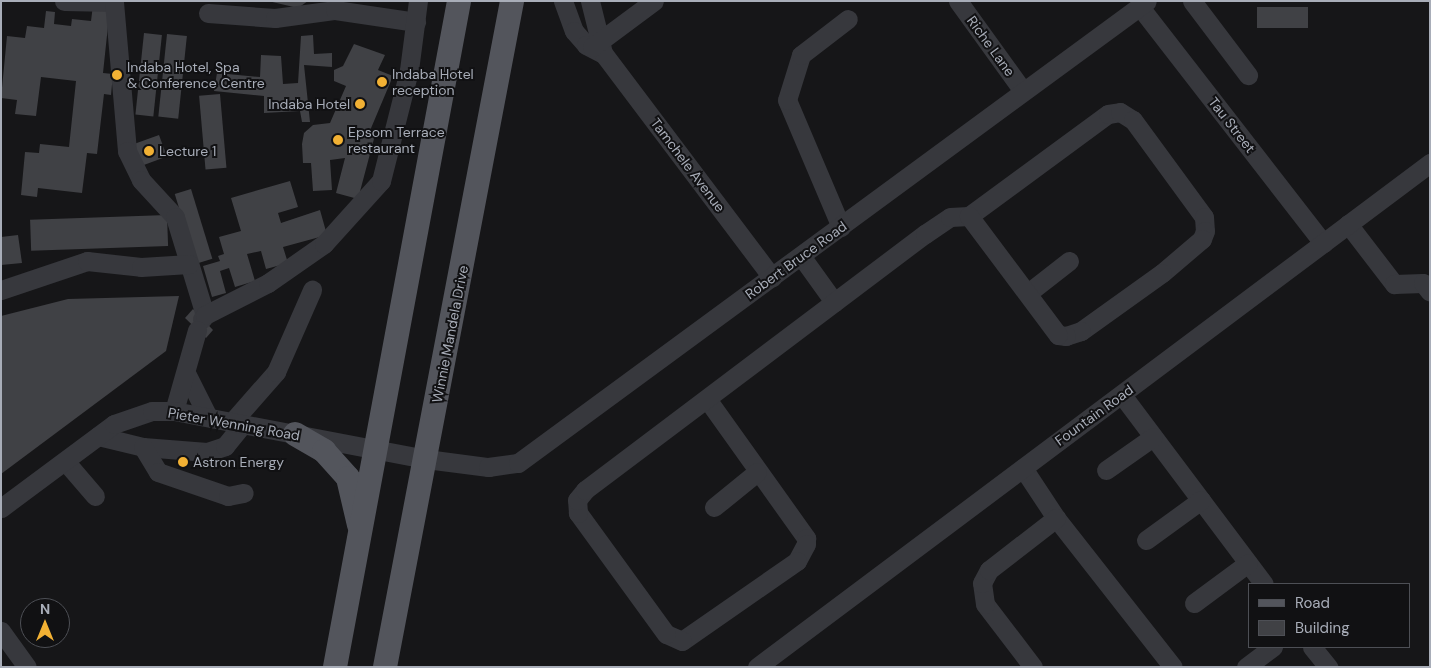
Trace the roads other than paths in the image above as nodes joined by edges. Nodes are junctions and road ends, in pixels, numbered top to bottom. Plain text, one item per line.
1 (64, 1) edge
2 (418, 1) edge
3 (459, 1) edge
4 (512, 1) edge
5 (564, 1) edge
6 (590, 1) edge
7 (654, 1) edge
8 (958, 1) edge
9 (1192, 1) edge
10 (1144, 4) edge
11 (208, 13) dead end
12 (848, 19) dead end
13 (416, 22) junction
14 (598, 48) junction
15 (1248, 75) dead end
16 (1023, 91) junction
17 (1430, 163) edge
18 (969, 216) junction
19 (1348, 224) junction
20 (841, 228) junction
21 (1323, 243) junction
22 (801, 256) junction
23 (1069, 261) dead end
24 (189, 264) junction
25 (772, 277) junction
26 (1, 290) edge
27 (312, 290) dead end
28 (1430, 292) edge
29 (1028, 293) junction
30 (834, 302) junction
31 (201, 321) junction
32 (186, 373) junction
33 (1122, 395) junction
34 (707, 399) junction
35 (174, 411) junction
36 (208, 417) junction
37 (237, 423) junction
38 (295, 434) junction
39 (98, 436) junction
40 (1153, 436) junction
41 (143, 447) junction
42 (376, 451) junction
43 (426, 460) junction
44 (65, 461) junction
45 (1023, 468) junction
46 (1106, 470) dead end
47 (757, 472) junction
48 (244, 493) dead end
49 (95, 496) dead end
50 (1201, 500) junction
51 (714, 507) dead end
52 (1, 508) edge
53 (1056, 518) junction
54 (361, 531) junction
55 (1146, 540) dead end
56 (1248, 563) junction
57 (1263, 583) edge
58 (1194, 602) dead end
59 (1, 631) edge
60 (1272, 648) edge
61 (1313, 648) edge
62 (27, 667) edge
63 (335, 667) edge
64 (385, 667) edge
65 (757, 667) edge
66 (1033, 667) edge
67 (1173, 667) edge
68 (1246, 667) edge
69 (1328, 667) edge

1 - 24 street
2 - 13 street
3 - 42 main road
4 - 43 main road, Winnie Mandela Drive
5 - 14 street, Tamchele Avenue
6 - 14 street
7 - 14 street
8 - 16 street, Riche Lane
9 - 15 street
10 - 16 street, Robert Bruce Road
10 - 21 street, Tau Street
11 - 13 street
12 - 20 street
13 - 31 street
14 - 25 street, Tamchele Avenue
16 - 20 street, Robert Bruce Road
17 - 19 street, Fountain Road
18 - 29 street
18 - 29 street
18 - 30 street
19 - 21 street, Fountain Road
19 - 28 street
20 - 22 street, Robert Bruce Road
21 - 33 street, Fountain Road
22 - 25 street, Robert Bruce Road
22 - 30 street
23 - 29 street
24 - 26 street
24 - 31 street
25 - 43 street, Robert Bruce Road
27 - 37 street
30 - 34 street
31 - 32 street
32 - 35 street
32 - 36 street
33 - 40 street
33 - 45 street, Fountain Road
34 - 47 street
34 - 47 street
35 - 36 street, Pieter Wenning Road
35 - 39 street, Pieter Wenning Road
36 - 37 street, Pieter Wenning Road
37 - 38 street, Pieter Wenning Road
37 - 41 street
38 - 42 street, Pieter Wenning Road
38 - 54 main road
39 - 41 street
39 - 44 street, Pieter Wenning Road
40 - 46 street
40 - 50 street
41 - 48 street
42 - 43 street, Robert Bruce Road
42 - 54 main road
43 - 64 main road, Winnie Mandela Drive
44 - 49 street
44 - 52 street, Pieter Wenning Road
45 - 53 street
45 - 65 street, Fountain Road
47 - 51 street
50 - 55 street
50 - 56 street
53 - 66 street
53 - 67 street
54 - 63 main road
56 - 57 street
56 - 58 street
59 - 62 street
60 - 68 street
61 - 69 street

